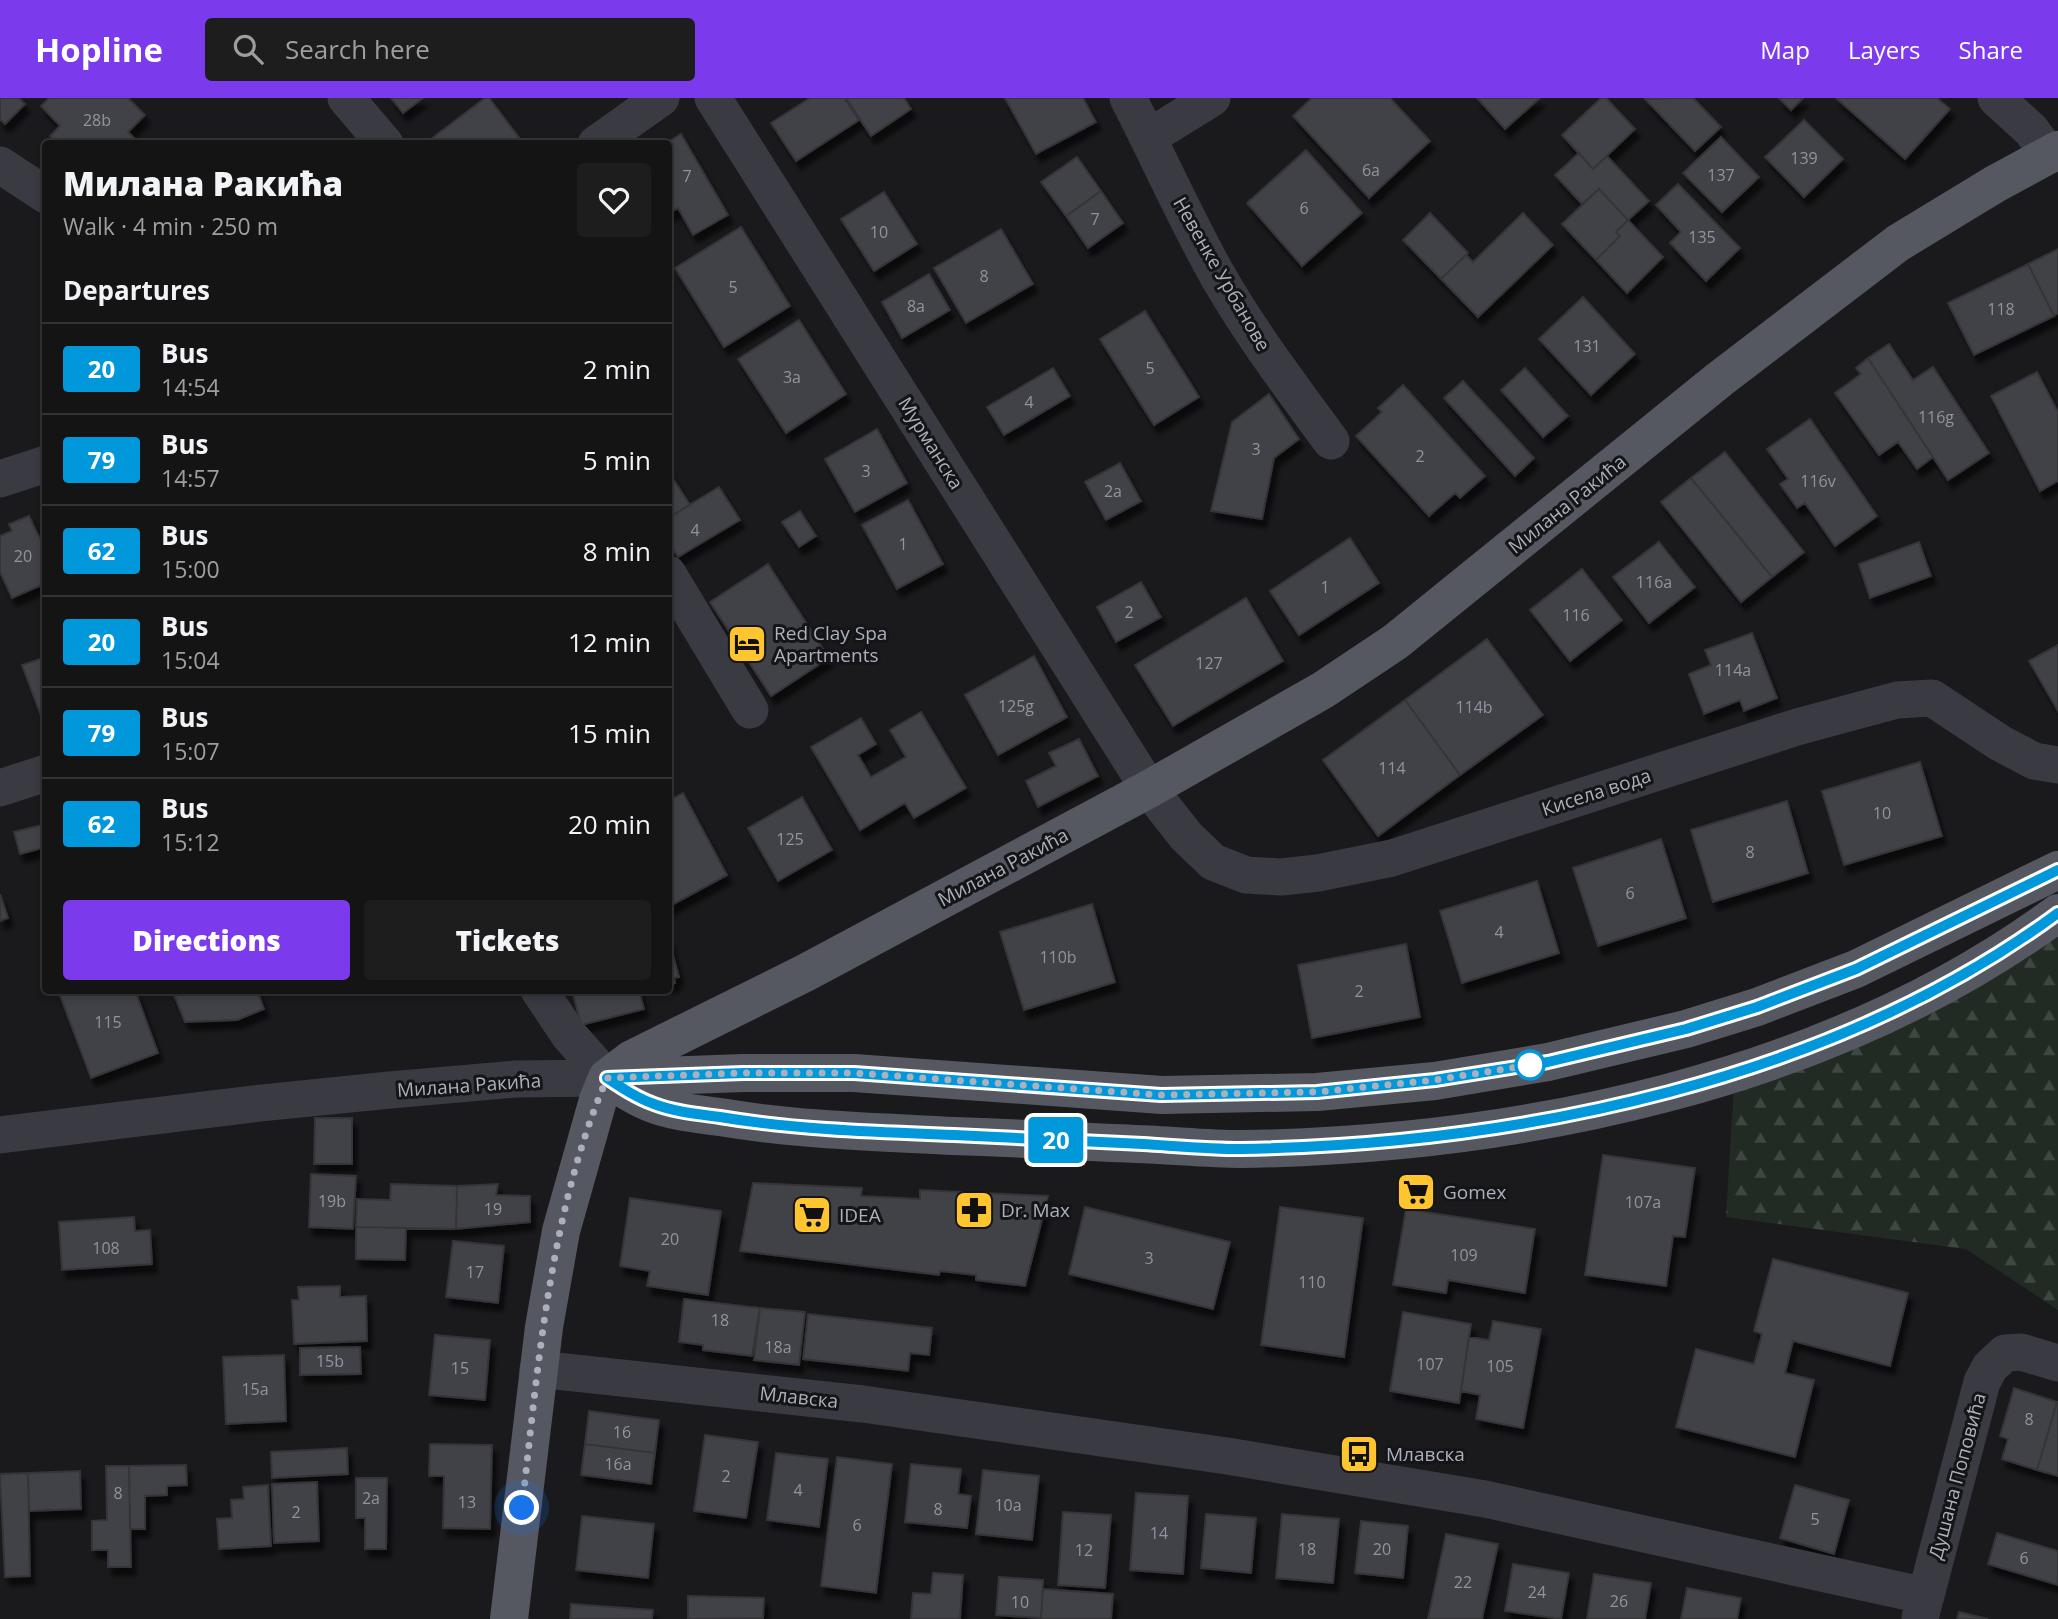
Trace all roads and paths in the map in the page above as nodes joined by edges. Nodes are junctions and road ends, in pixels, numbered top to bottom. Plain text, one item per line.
1 (346, 98) edge
2 (661, 98) edge
3 (712, 98) edge
4 (1128, 98) edge
5 (1212, 98) edge
6 (1996, 98) edge
7 (1149, 137) junction
8 (382, 140) edge
9 (602, 140) edge
10 (2054, 152) edge
11 (0, 165) edge
12 (42, 192) edge
13 (1331, 440) dead end
14 (42, 465) edge
15 (0, 479) edge
16 (672, 581) edge
17 (750, 709) dead end
18 (2058, 765) edge
19 (42, 774) edge
20 (0, 788) edge
21 (1149, 789) junction
22 (2058, 870) edge
23 (2058, 913) edge
24 (542, 994) edge
25 (1548, 1062) junction
26 (607, 1078) junction
27 (1559, 1118) junction
28 (0, 1135) edge
29 (2058, 1363) edge
30 (538, 1369) junction
31 (1923, 1607) edge
32 (509, 1619) edge

1 - 8 street
2 - 9 street
3 - 21 street, Мурманска
4 - 7 street, Невенке Урбанове
5 - 7 street
6 - 10 street
7 - 13 street, Невенке Урбанове
10 - 21 main road, Милана Ракића
11 - 12 street
14 - 15 street
16 - 17 street
18 - 21 street, Кисела вода
19 - 20 street
21 - 26 main road, Милана Ракића
22 - 25 main road
23 - 27 main road
24 - 26 street
25 - 26 main road
25 - 27 main road
26 - 27 main road
26 - 28 street, Милана Ракића
26 - 30 main road
29 - 31 street, Душана Поповића
30 - 31 street, Млавска
30 - 32 main road

